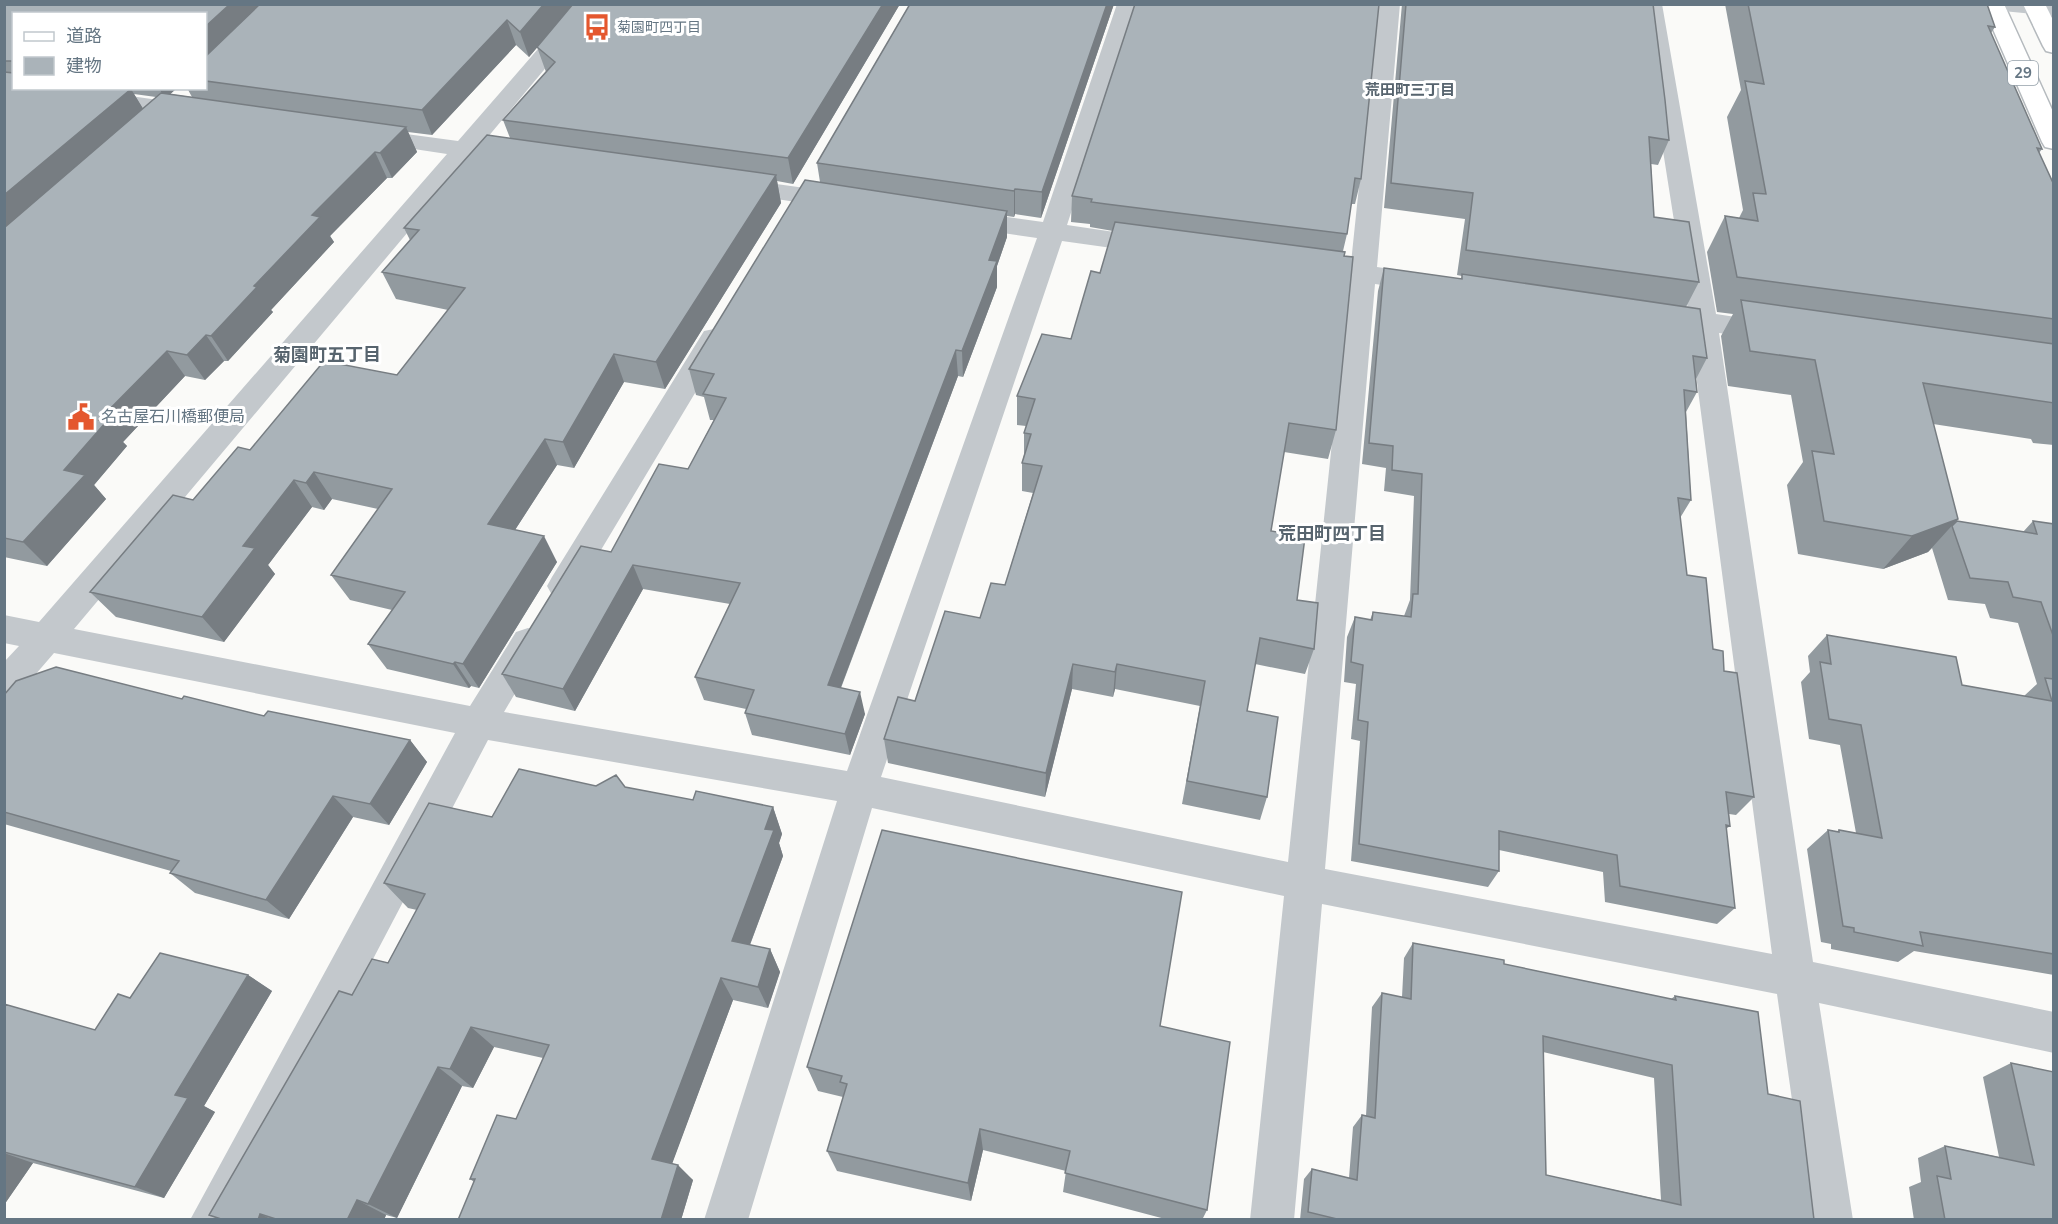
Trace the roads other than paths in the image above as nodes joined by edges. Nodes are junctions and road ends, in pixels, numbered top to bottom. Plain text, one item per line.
1 (589, 4) edge
2 (1128, 4) edge
3 (1389, 4) edge
4 (1651, 4) edge
5 (1993, 5) edge
6 (2041, 8) edge
7 (2054, 46) edge
8 (36, 90) edge
9 (192, 90) edge
10 (171, 109) junction
11 (218, 115) edge
12 (145, 132) edge
13 (347, 133) edge
14 (2054, 142) edge
15 (465, 149) junction
16 (546, 160) edge
17 (819, 165) edge
18 (709, 182) edge
19 (801, 195) junction
20 (870, 205) edge
21 (938, 216) edge
22 (783, 225) edge
23 (1052, 233) junction
24 (1180, 249) edge
25 (1284, 262) edge
26 (1365, 273) junction
27 (1446, 285) edge
28 (1633, 311) edge
29 (727, 317) edge
30 (1703, 321) junction
31 (1796, 334) edge
32 (4, 629) edge
33 (47, 637) junction
34 (4, 687) edge
35 (479, 723) junction
36 (859, 789) junction
37 (1305, 883) junction
38 (1795, 978) junction
39 (2054, 1033) edge
40 (212, 1220) edge
41 (726, 1220) edge
42 (1272, 1220) edge
43 (1831, 1220) edge

1 - 15 street
2 - 23 street
3 - 26 street
4 - 30 street
5 - 6 street
5 - 14 main road, 29
6 - 7 main road, 29
8 - 10 street
9 - 10 street
10 - 11 street
10 - 12 street
13 - 15 street
15 - 16 street
15 - 33 street
17 - 19 street
18 - 19 street
19 - 20 street
19 - 22 street
21 - 23 street
23 - 24 street
23 - 36 street
25 - 26 street
26 - 27 street
26 - 37 street
28 - 30 street
29 - 35 street
30 - 31 street
30 - 38 street
32 - 33 street
33 - 34 street
33 - 35 street
35 - 36 street
35 - 40 street
36 - 37 street
36 - 41 street
37 - 38 street
37 - 42 street
38 - 39 street
38 - 43 street

